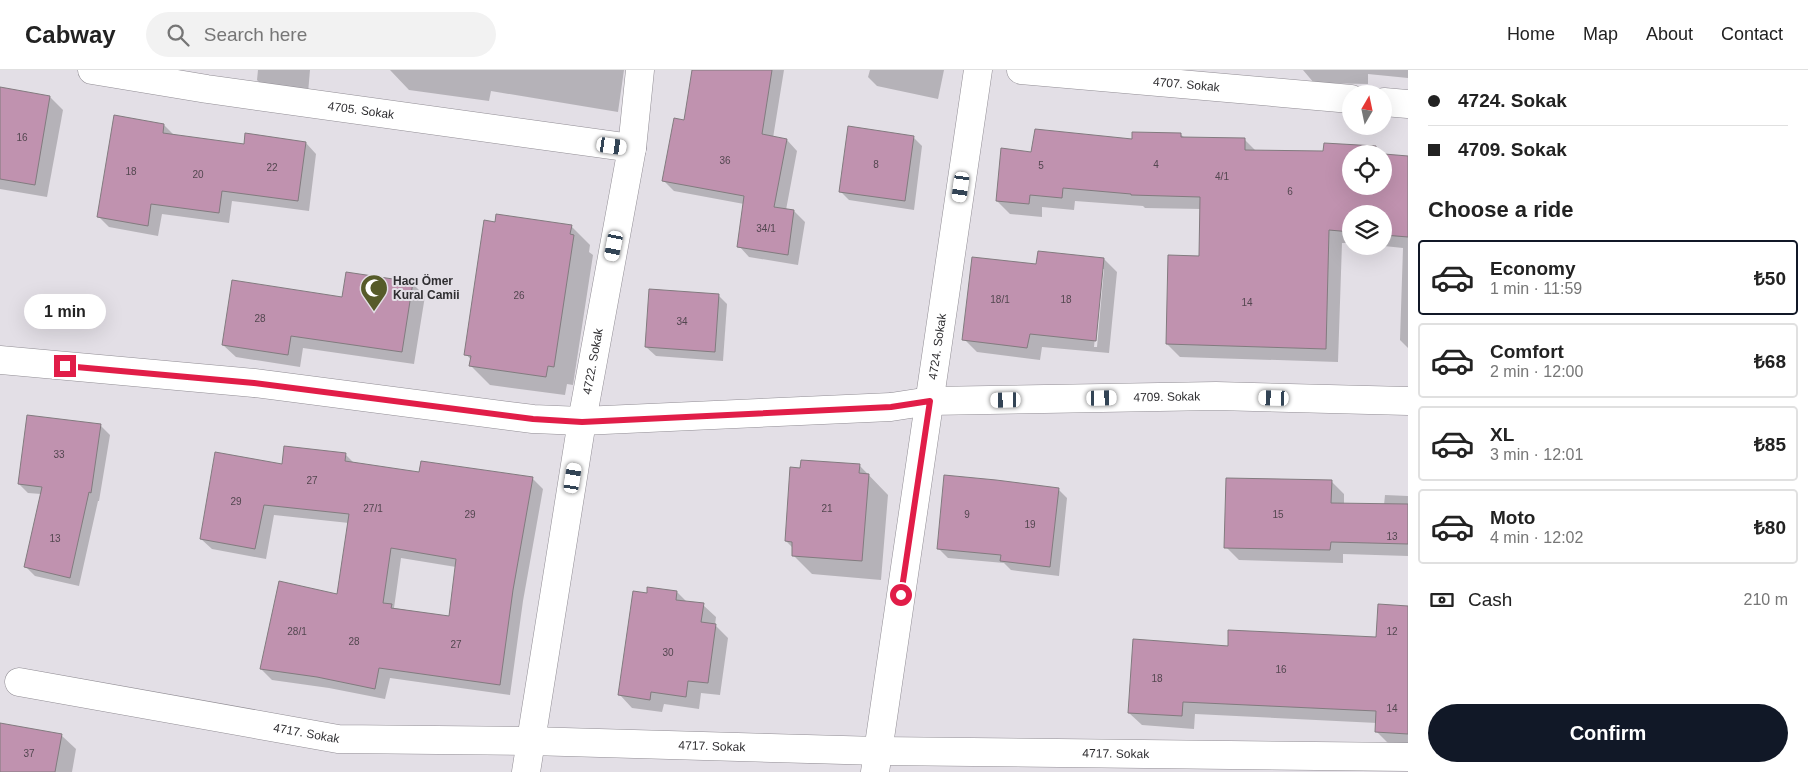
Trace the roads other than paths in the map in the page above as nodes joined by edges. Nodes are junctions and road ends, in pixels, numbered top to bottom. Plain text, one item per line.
1 (92, 70) edge
2 (640, 70) edge
3 (978, 70) edge
4 (1021, 70) edge
5 (1342, 98) edge
6 (1392, 103) edge
7 (1408, 104) edge
8 (632, 148) junction
9 (0, 360) edge
10 (930, 401) junction
11 (1408, 401) edge
12 (582, 422) junction
13 (19, 682) dead end
14 (530, 742) junction
15 (1408, 757) edge
16 (877, 761) edge
17 (526, 772) edge

1 - 8 street, 4705. Sokak
2 - 8 street, 4722. Sokak
3 - 10 street, 4724. Sokak
4 - 5 street, 4707. Sokak
6 - 7 street
8 - 12 street, 4722. Sokak
9 - 12 street, 4709. Sokak
10 - 11 street, 4709. Sokak
10 - 12 street, 4709. Sokak
10 - 16 street, 4724. Sokak
12 - 14 street, 4722. Sokak
13 - 14 street, 4717. Sokak
14 - 16 street, 4717. Sokak
14 - 17 street, 4722. Sokak
15 - 16 street, 4717. Sokak

